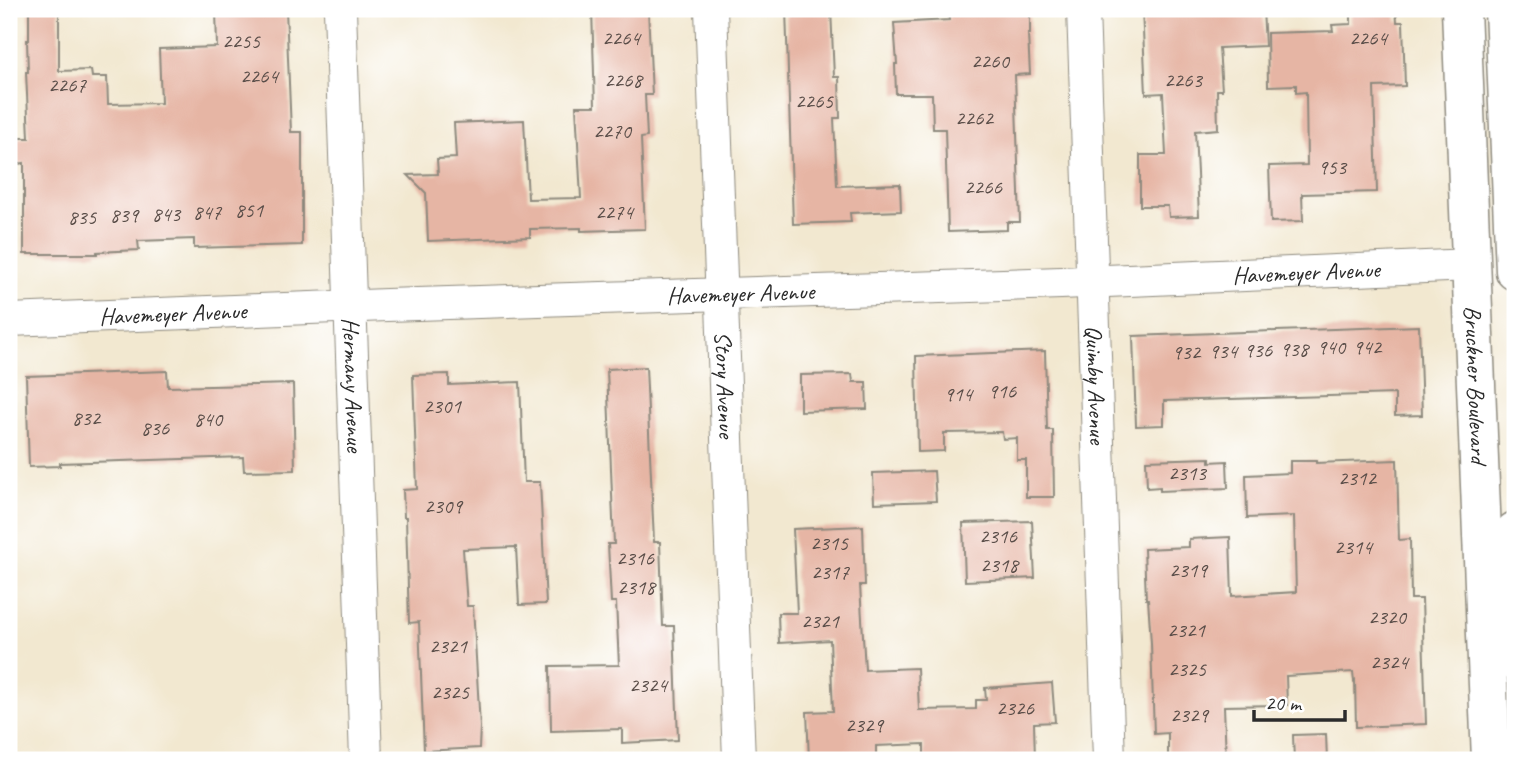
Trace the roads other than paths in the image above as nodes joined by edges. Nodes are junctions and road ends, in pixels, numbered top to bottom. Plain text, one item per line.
1 (340, 9) edge
2 (711, 9) edge
3 (1083, 9) edge
4 (1461, 9) edge
5 (1504, 9) edge
6 (1515, 248) edge
7 (1515, 257) edge
8 (1470, 265) junction
9 (1515, 271) edge
10 (1093, 281) junction
11 (722, 294) junction
12 (350, 307) junction
13 (9, 320) edge
14 (1515, 531) edge
15 (1515, 660) edge
16 (366, 760) edge
17 (738, 760) edge
18 (1109, 760) edge
19 (1491, 760) edge

1 - 12 street, Hermany Avenue
2 - 11 street, Story Avenue
3 - 10 street, Quimby Avenue
4 - 8 main road, Bruckner Boulevard
5 - 6 main road
6 - 7 main road
6 - 9 main road
8 - 10 street, Havemeyer Avenue
8 - 19 main road, Bruckner Boulevard
10 - 11 street, Havemeyer Avenue
10 - 18 street, Quimby Avenue
11 - 12 street, Havemeyer Avenue
11 - 17 street, Story Avenue
12 - 13 street, Havemeyer Avenue
12 - 16 street, Hermany Avenue
14 - 15 main road

